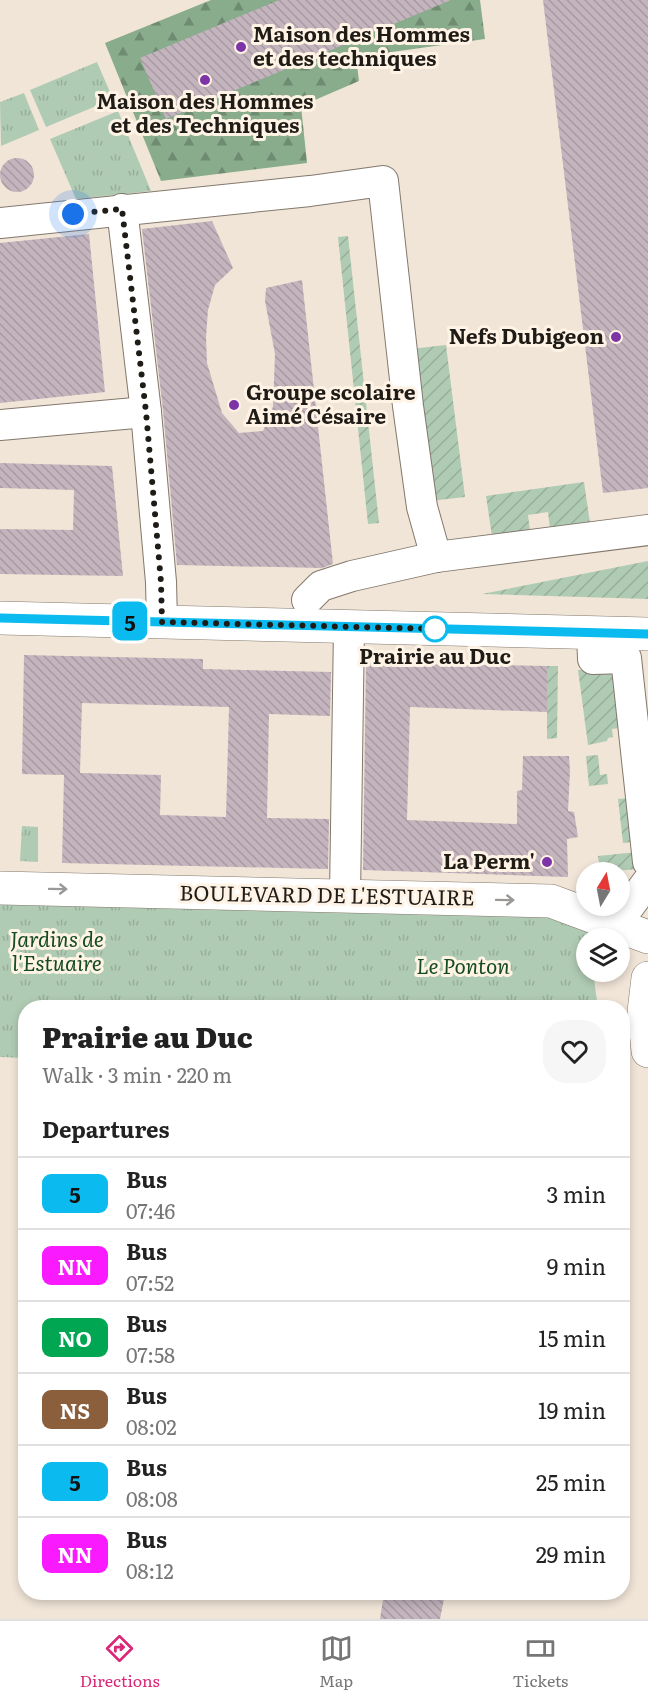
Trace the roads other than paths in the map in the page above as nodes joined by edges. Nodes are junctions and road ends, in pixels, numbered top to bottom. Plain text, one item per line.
1 (122, 209) junction
2 (0, 223) edge
3 (146, 412) junction
4 (0, 425) edge
5 (648, 530) edge
6 (436, 557) junction
7 (307, 600) dead end
8 (0, 618) edge
9 (162, 622) junction
10 (349, 627) junction
11 (592, 633) junction
12 (648, 634) edge
13 (648, 862) edge
14 (648, 881) edge
15 (0, 888) edge
16 (345, 896) junction
17 (616, 924) junction
18 (648, 937) edge
19 (648, 978) edge
20 (648, 1051) edge

1 - 2 street
1 - 3 street
1 - 6 street
3 - 4 street
3 - 9 street
5 - 6 street
6 - 7 street
8 - 9 main road
9 - 10 main road
10 - 11 main road
10 - 16 street
11 - 12 main road
11 - 13 street
14 - 17 street
15 -> 16 main road, BOULEVARD DE L'ESTUAIRE
16 -> 17 main road, BOULEVARD DE L'ESTUAIRE
17 - 18 main road, BOULEVARD DE L'ESTUAIRE
19 - 20 main road

